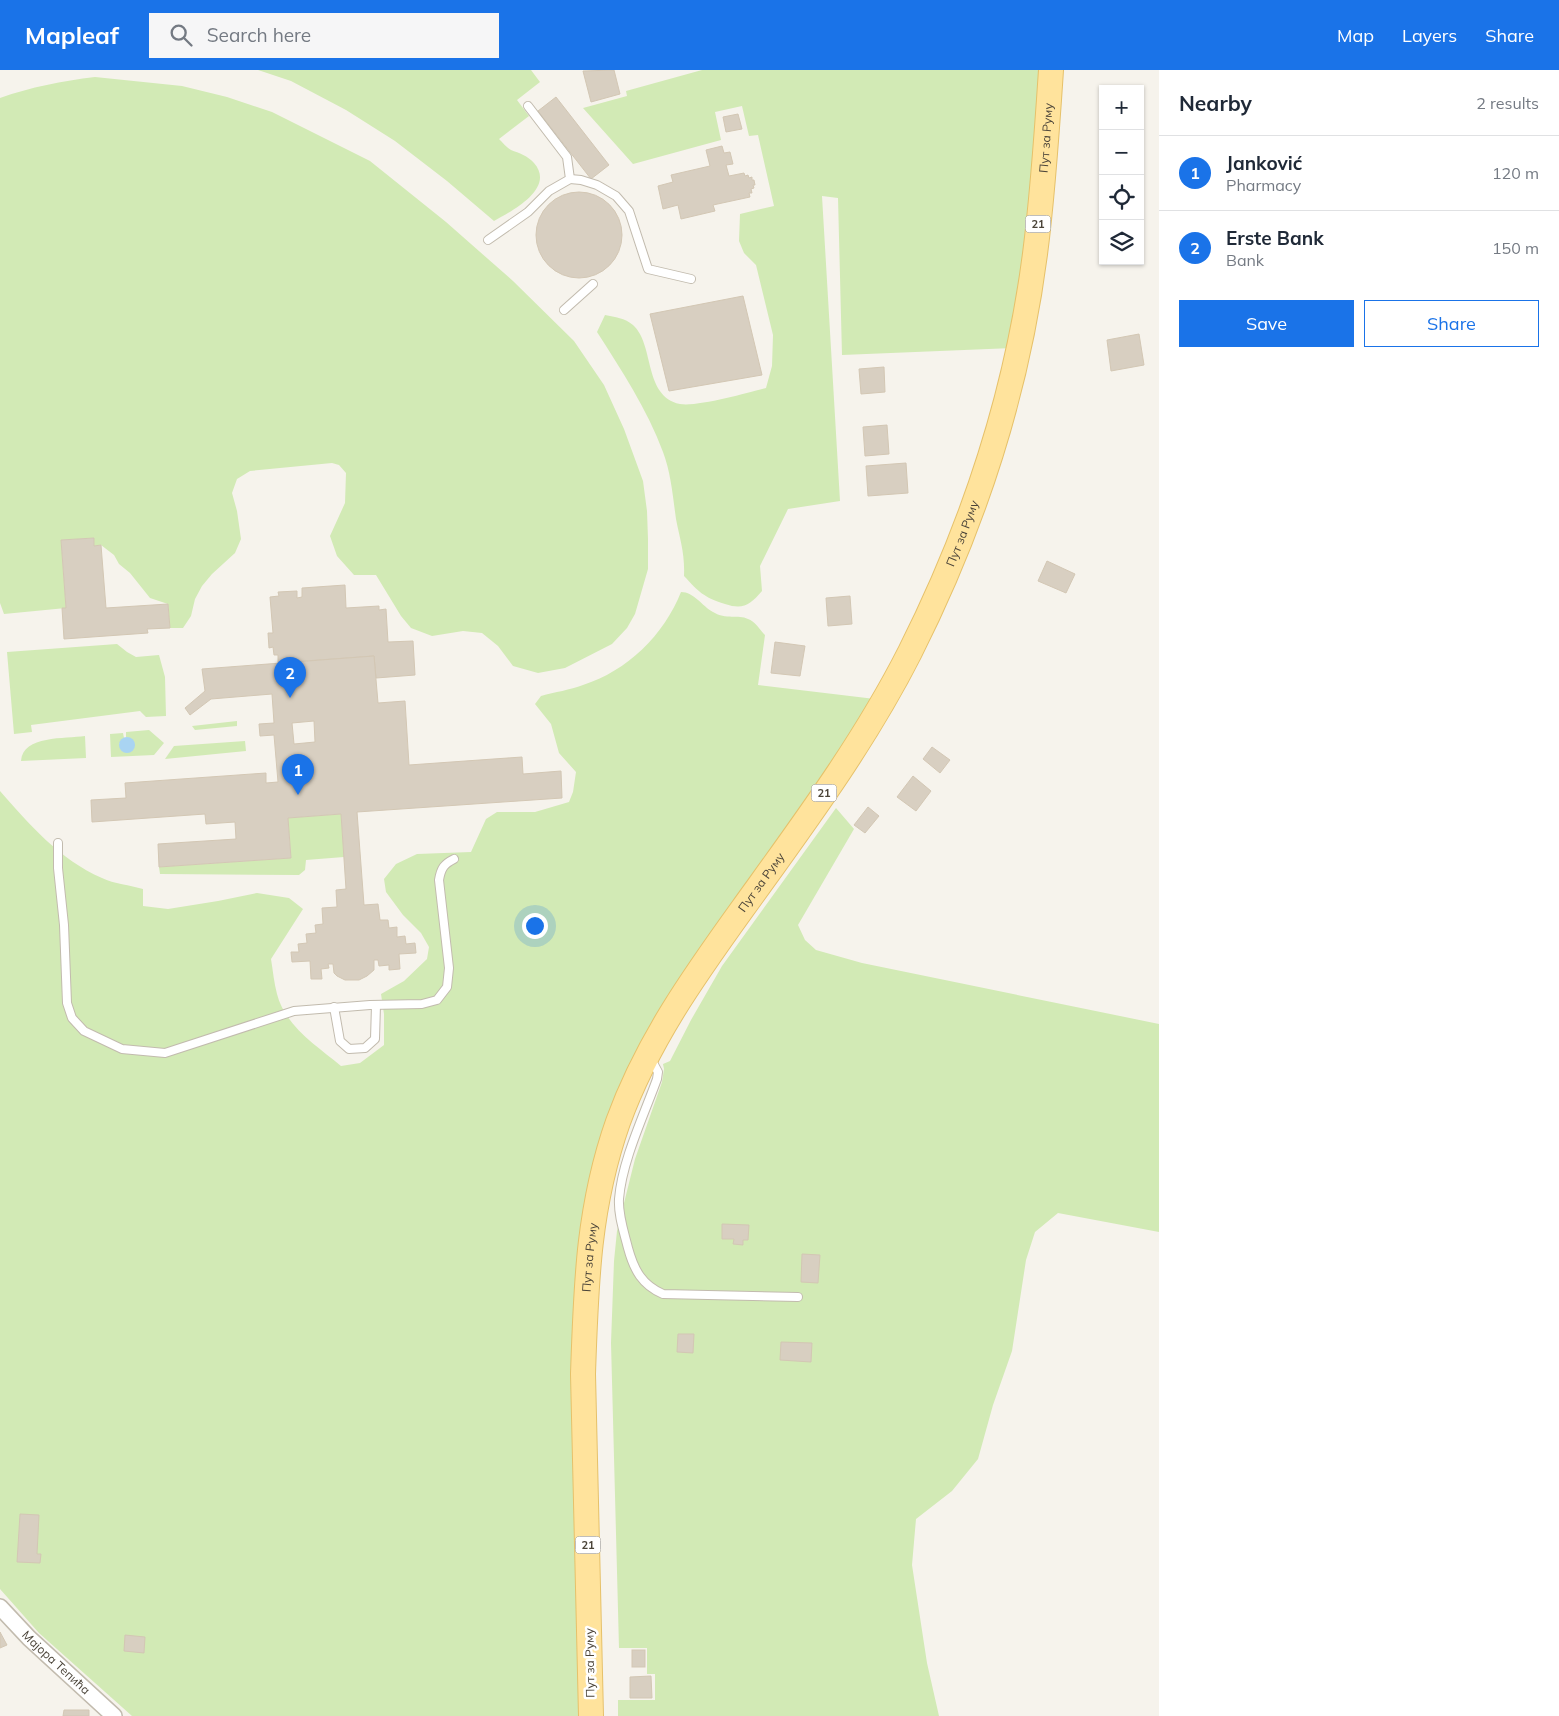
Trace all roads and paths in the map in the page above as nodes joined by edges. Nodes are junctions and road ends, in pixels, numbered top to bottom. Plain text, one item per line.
1 (1051, 70) edge
2 (528, 106) dead end
3 (570, 179) junction
4 (488, 240) dead end
5 (691, 279) dead end
6 (593, 284) dead end
7 (564, 310) dead end
8 (58, 843) dead end
9 (454, 859) dead end
10 (376, 1005) junction
11 (334, 1008) junction
12 (648, 1053) junction
13 (798, 1297) dead end
14 (0, 1607) edge
15 (114, 1716) edge
16 (591, 1716) edge

1 - 12 main road, Пут за Руму / 21
2 - 3 lane
3 - 4 lane
3 - 5 lane
6 - 7 lane
8 - 11 lane
9 - 10 lane
10 - 11 lane
10 - 11 lane
12 - 13 lane
12 - 16 main road, Пут за Руму / 21
14 - 15 street, Мајора Тепића

